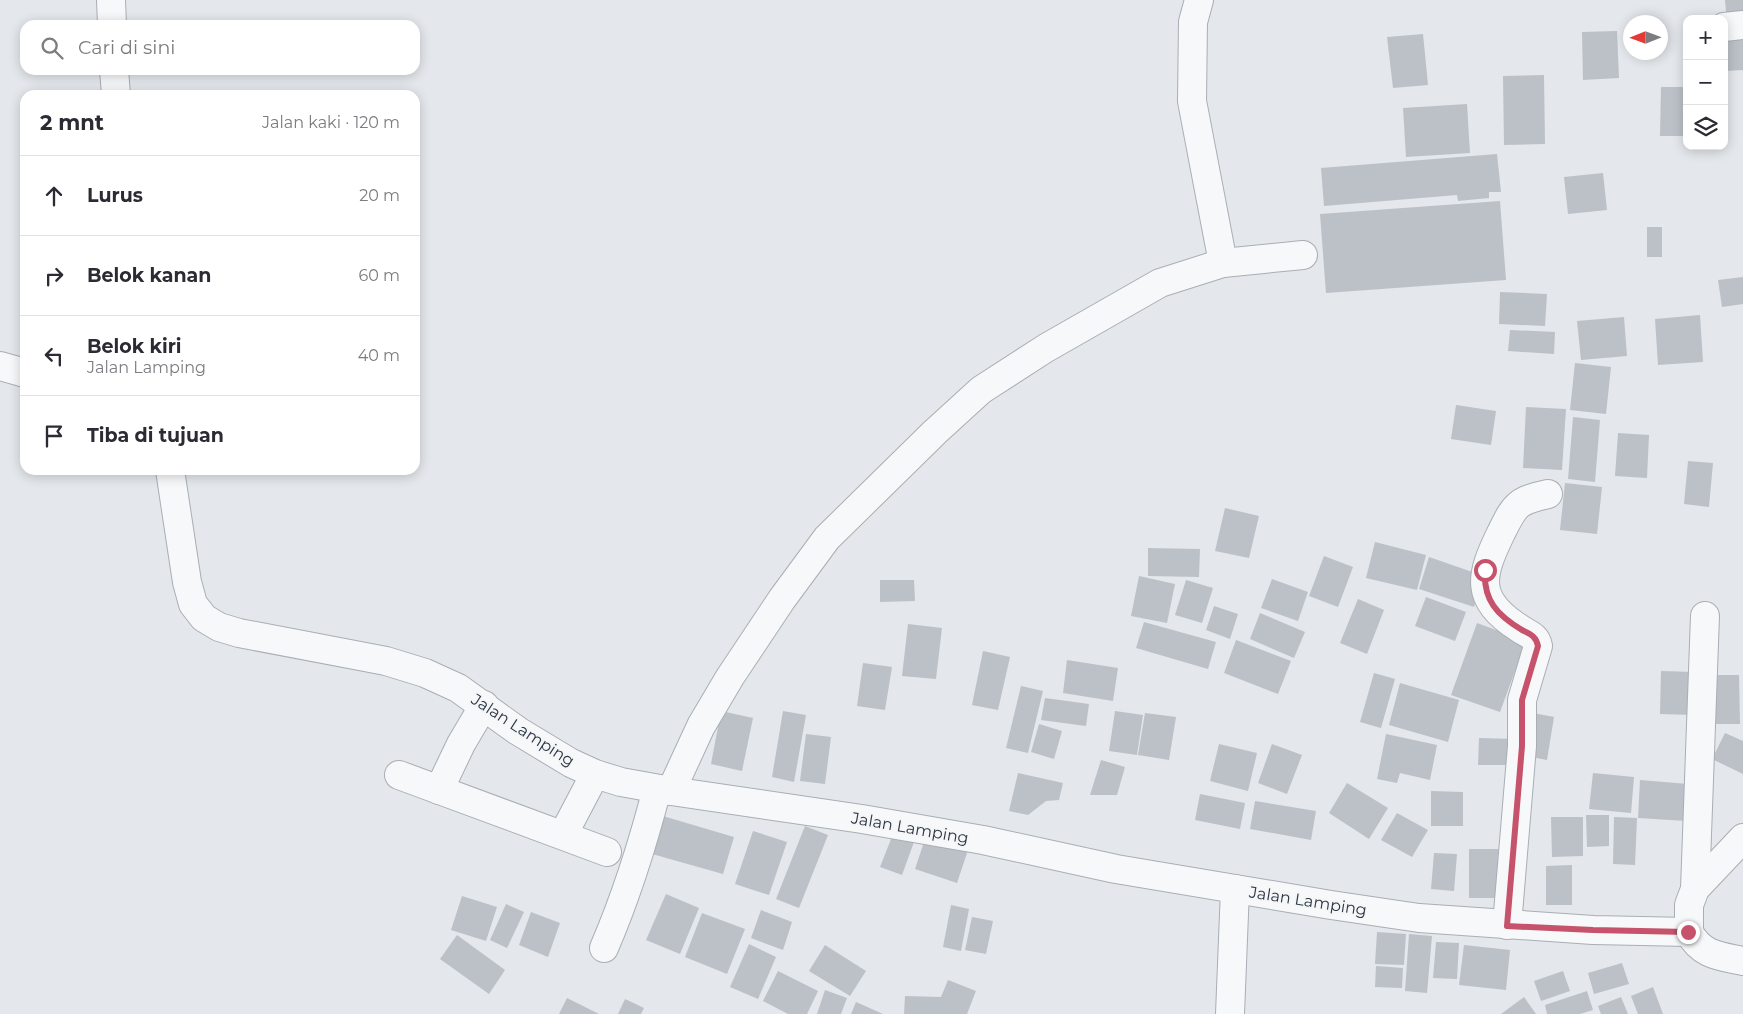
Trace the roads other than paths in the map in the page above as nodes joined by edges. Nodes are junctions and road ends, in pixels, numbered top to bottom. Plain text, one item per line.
1 (111, 0) edge
2 (1199, 0) edge
3 (112, 20) edge
4 (1743, 25) edge
5 (1728, 27) edge
6 (114, 75) edge
7 (116, 90) edge
8 (1303, 255) dead end
9 (1224, 263) junction
10 (0, 366) edge
11 (20, 372) edge
12 (171, 475) edge
13 (1548, 494) dead end
14 (1705, 616) dead end
15 (484, 705) junction
16 (595, 774) junction
17 (399, 775) dead end
18 (439, 790) junction
19 (664, 790) junction
20 (563, 835) junction
21 (1743, 838) edge
22 (607, 852) dead end
23 (1695, 889) junction
24 (1236, 890) junction
25 (1507, 926) junction
26 (1688, 932) junction
27 (604, 948) dead end
28 (1743, 961) edge
29 (1230, 1014) edge

1 - 3 street
2 - 9 street
4 - 5 street
6 - 7 street
8 - 9 street
9 - 19 street
10 - 11 street
12 - 15 street, Jalan Lamping
13 - 25 street
14 - 23 street
15 - 16 street, Jalan Lamping
15 - 18 street
16 - 19 street, Jalan Lamping
16 - 20 street
17 - 18 street
18 - 20 street
19 - 24 street, Jalan Lamping
19 - 27 street
20 - 22 street
21 - 23 street
23 - 26 street
24 - 25 street, Jalan Lamping
24 - 29 street
25 - 26 street, Jalan Lamping
26 - 28 street

